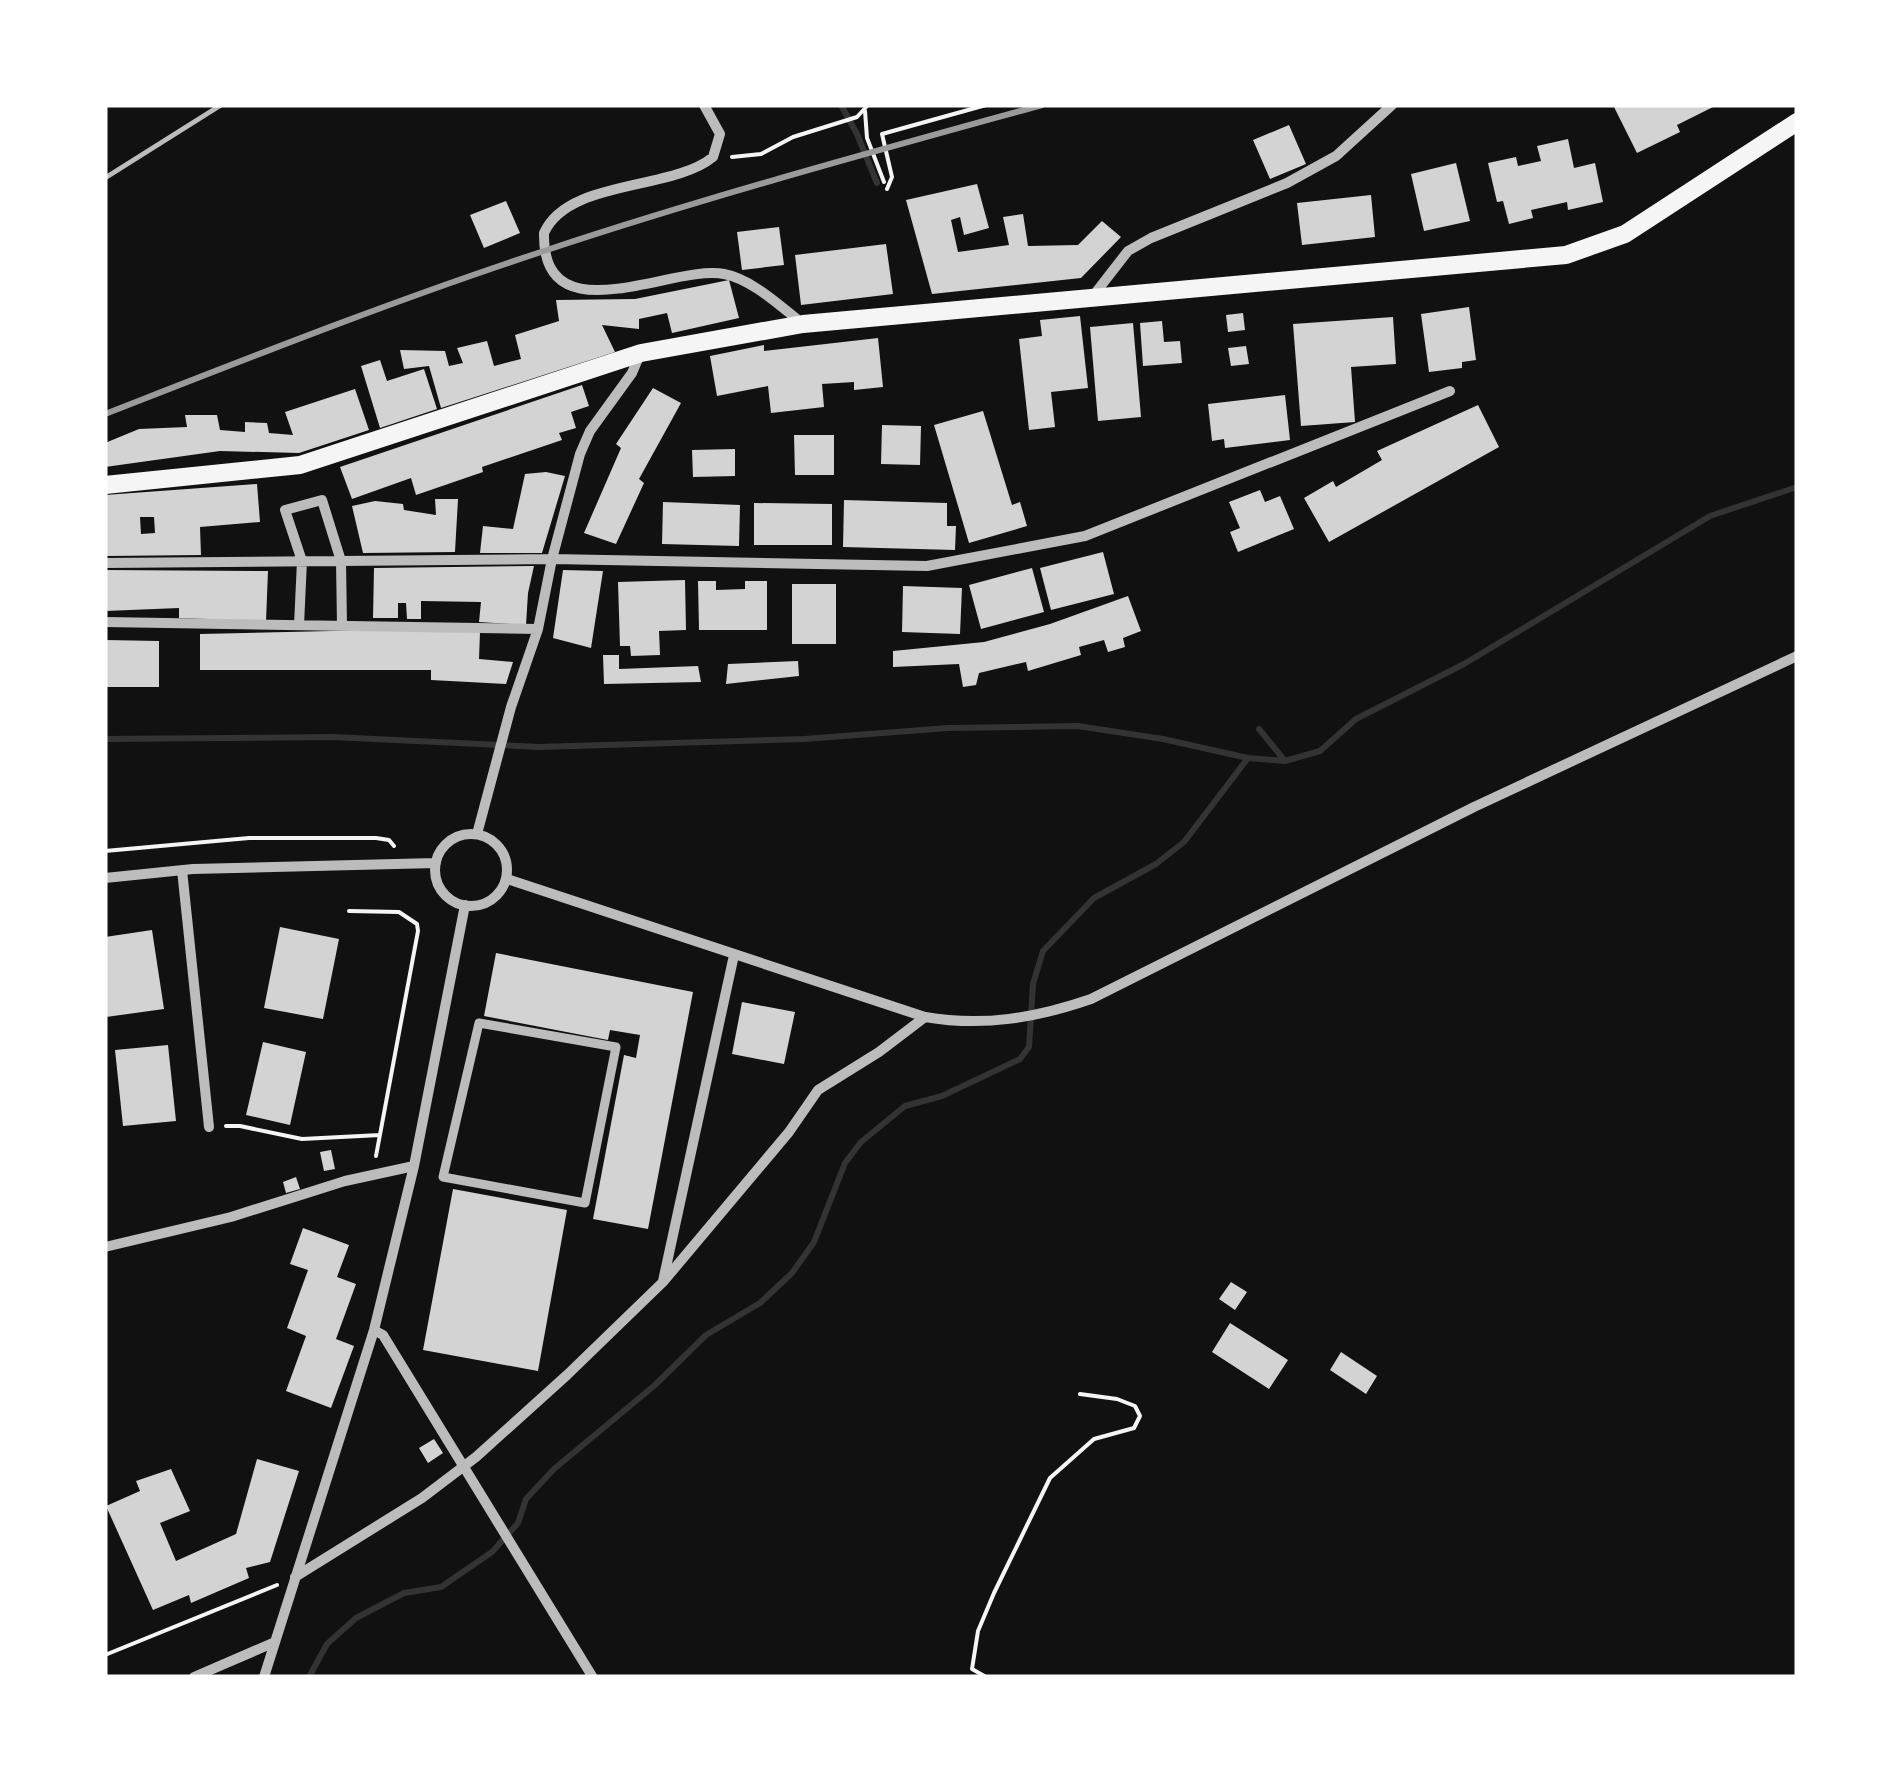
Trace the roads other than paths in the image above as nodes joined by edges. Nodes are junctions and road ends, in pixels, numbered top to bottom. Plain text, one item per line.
1 (221, 105) edge
2 (704, 105) edge
3 (1392, 105) edge
4 (1797, 122) edge
5 (105, 178) edge
6 (1093, 296) junction
7 (803, 324) junction
8 (641, 354) junction
9 (1450, 391) dead end
10 (105, 484) edge
11 (552, 559) junction
12 (302, 561) junction
13 (341, 561) junction
14 (105, 563) edge
15 (105, 622) edge
16 (299, 625) junction
17 (342, 626) junction
18 (538, 630) junction
19 (1797, 656) edge
20 (477, 834) junction
21 (436, 863) junction
22 (182, 870) junction
23 (105, 878) edge
24 (506, 879) junction
25 (465, 905) junction
26 (734, 955) junction
27 (925, 1017) junction
28 (209, 1127) road end
29 (414, 1166) junction
30 (585, 1203) joint
31 (105, 1246) edge
32 (662, 1282) junction
33 (374, 1330) junction
34 (465, 1465) junction
35 (295, 1577) junction
36 (275, 1642) junction
37 (592, 1676) edge
38 (194, 1677) edge
39 (264, 1677) edge

1 - 5 lane
2 - 7 street
3 - 6 street
4 - 6 main road
6 - 7 main road
7 - 8 main road
8 - 10 main road
8 - 11 street
9 - 11 street
11 - 13 street
11 - 18 street
12 - 13 street
12 - 13 street
12 - 14 street
12 - 16 street
13 - 17 street
15 - 16 street
16 - 17 street
17 - 18 street
18 - 20 street
19 - 27 street
20 - 21 street
20 - 24 street
21 - 22 street
21 - 25 street
22 - 23 street
22 - 28 street
24 - 25 street
24 - 26 street
25 - 29 street
26 - 27 street
26 - 32 street
27 - 32 street
29 - 31 street
29 - 33 street
30 - 30 street
32 - 34 street
33 - 34 street
33 - 35 street
34 - 35 street
34 - 37 street
35 - 36 street
36 - 38 street
36 - 39 street

